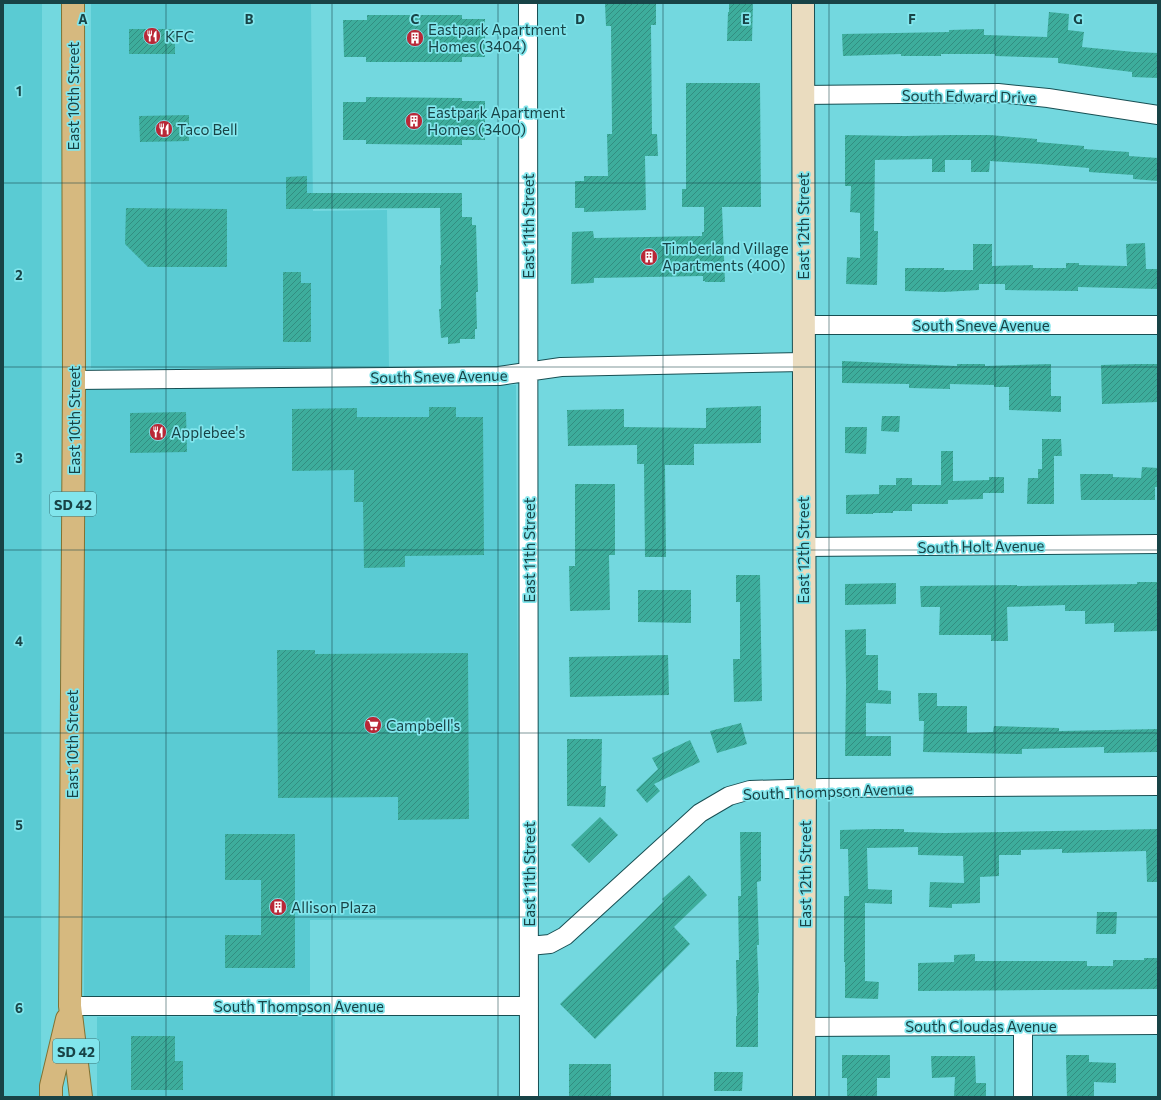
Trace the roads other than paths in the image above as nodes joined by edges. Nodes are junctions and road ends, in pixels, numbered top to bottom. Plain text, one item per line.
1 (73, 3) edge
2 (528, 3) edge
3 (803, 3) edge
4 (802, 94) junction
5 (1158, 114) edge
6 (803, 325) junction
7 (1158, 325) edge
8 (803, 362) junction
9 (528, 372) junction
10 (74, 380) junction
11 (1158, 544) edge
12 (803, 548) junction
13 (1158, 786) edge
14 (805, 788) junction
15 (529, 946) junction
16 (70, 1006) junction
17 (529, 1006) junction
18 (1158, 1024) edge
19 (1023, 1026) junction
20 (804, 1027) junction
21 (51, 1097) edge
22 (82, 1097) edge
23 (529, 1097) edge
24 (804, 1097) edge
25 (1023, 1097) edge

1 - 10 main road, East 10th Street / SD 42
2 - 9 street, East 11th Street
3 - 4 street, East 12th Street
4 - 5 street, South Edward Drive
4 - 6 street, East 12th Street
6 - 7 street, South Sneve Avenue
6 - 8 street, East 12th Street
8 - 9 street, South Sneve Avenue
8 - 12 street, East 12th Street
9 - 10 street, South Sneve Avenue
9 - 15 street, East 11th Street
10 - 16 main road, East 10th Street / SD 42
11 - 12 street, South Holt Avenue
12 - 14 street, East 12th Street
13 - 14 street, South Thompson Avenue
14 - 15 street, South Thompson Avenue
14 - 20 street, East 12th Street
15 - 17 street, East 11th Street
16 - 17 street, South Thompson Avenue
16 - 21 main road, East 10th Street / SD 42
16 - 22 main road, East 10th Street / SD 42
17 - 23 street, East 11th Street
18 - 19 street, South Cloudas Avenue
19 - 20 street, South Cloudas Avenue
19 - 25 street
20 - 24 street, East 12th Street

